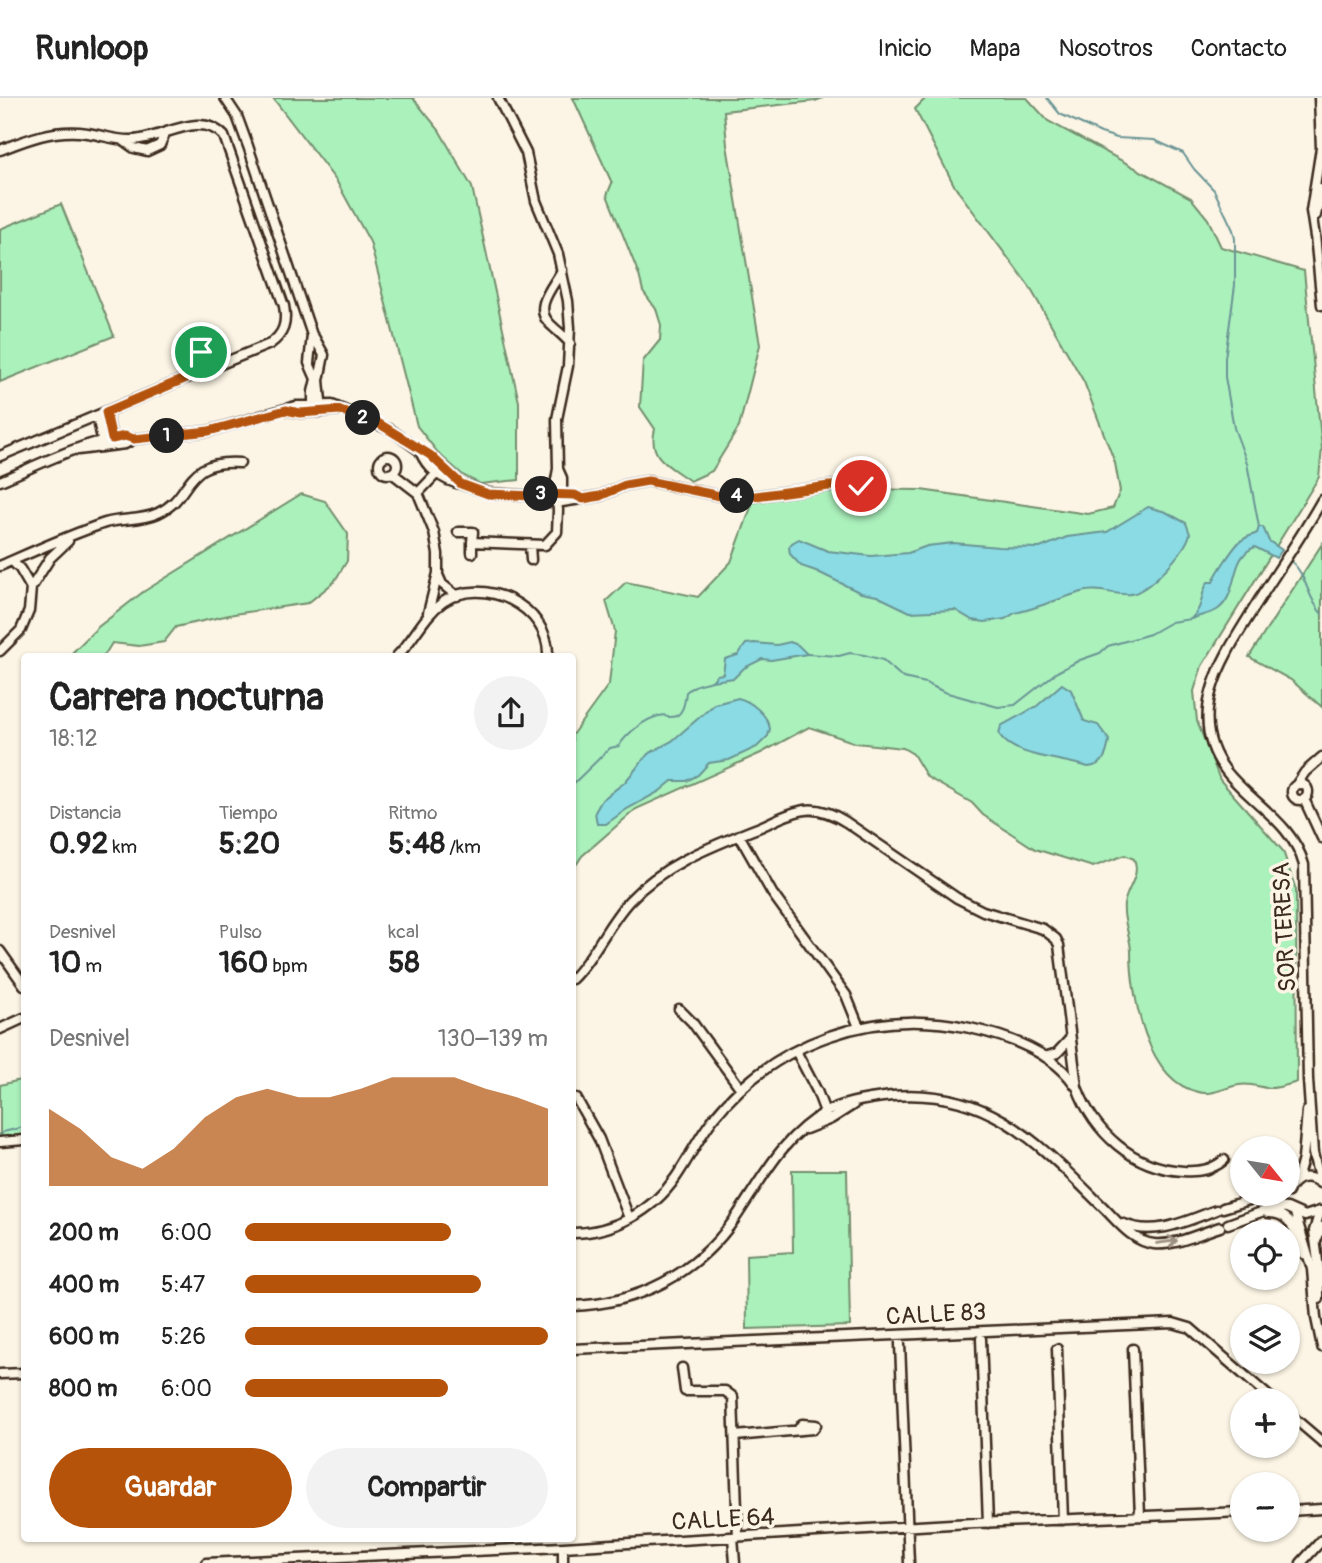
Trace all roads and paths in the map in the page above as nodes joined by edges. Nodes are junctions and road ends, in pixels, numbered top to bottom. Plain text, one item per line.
1 (225, 98) edge
2 (498, 98) edge
3 (1319, 98) edge
4 (0, 150) edge
5 (1322, 189) edge
6 (1315, 237) junction
7 (562, 270) junction
8 (1322, 305) edge
9 (312, 335) junction
10 (570, 343) junction
11 (203, 354) dead end
12 (184, 379) junction
13 (317, 409) junction
14 (106, 412) junction
15 (97, 416) junction
16 (108, 443) junction
17 (0, 456) edge
18 (240, 463) dead end
19 (440, 470) junction
20 (392, 473) dead end
21 (0, 481) edge
22 (861, 486) dead end
23 (418, 493) junction
24 (558, 500) junction
25 (1322, 500) edge
26 (458, 532) dead end
27 (78, 533) junction
28 (472, 542) junction
29 (495, 542) junction
30 (536, 542) junction
31 (472, 553) dead end
32 (494, 553) dead end
33 (531, 560) dead end
34 (12, 561) junction
35 (0, 566) edge
36 (438, 575) junction
37 (31, 588) junction
38 (457, 596) junction
39 (425, 619) junction
40 (0, 651) edge
41 (400, 653) edge
42 (548, 653) edge
43 (1322, 757) edge
44 (739, 835) junction
45 (1322, 838) edge
46 (0, 951) edge
47 (576, 975) edge
48 (21, 981) edge
49 (679, 1009) dead end
50 (21, 1019) edge
51 (859, 1027) junction
52 (0, 1029) edge
53 (1069, 1040) junction
54 (796, 1051) junction
55 (1045, 1057) junction
56 (1308, 1080) junction
57 (1077, 1087) junction
58 (741, 1089) junction
59 (576, 1098) dead end
60 (830, 1115) junction
61 (21, 1140) edge
62 (3, 1141) edge
63 (1224, 1160) dead end
64 (1300, 1170) edge
65 (1300, 1180) edge
66 (1321, 1184) edge
67 (1230, 1206) edge
68 (1289, 1206) edge
69 (1321, 1210) edge
70 (1294, 1212) junction
71 (1255, 1215) junction
72 (629, 1218) junction
73 (1118, 1222) junction
74 (1181, 1222) junction
75 (1322, 1227) edge
76 (576, 1232) edge
77 (1188, 1237) junction
78 (1315, 1251) junction
79 (1312, 1269) junction
80 (576, 1306) edge
81 (981, 1339) dead end
82 (1320, 1342) edge
83 (900, 1344) dead end
84 (576, 1349) edge
85 (1057, 1349) dead end
86 (1133, 1349) dead end
87 (682, 1368) dead end
88 (21, 1373) edge
89 (0, 1374) edge
90 (1259, 1388) edge
91 (1300, 1423) edge
92 (798, 1430) dead end
93 (735, 1436) junction
94 (1322, 1442) edge
95 (1322, 1509) edge
96 (1300, 1510) edge
97 (1230, 1513) edge
98 (1140, 1517) junction
99 (1063, 1520) junction
100 (988, 1523) junction
101 (908, 1527) junction
102 (736, 1537) junction
103 (1322, 1540) edge
104 (563, 1548) junction
105 (248, 1562) edge
106 (206, 1563) edge
107 (564, 1563) edge
108 (735, 1563) edge
109 (909, 1563) edge
110 (1301, 1563) edge

1 - 9 street
2 - 7 street
3 - 6 street
4 - 12 street
5 - 6 street
6 - 8 street
7 - 10 street
7 - 10 street
9 - 13 street
9 - 13 street
10 - 24 street
11 - 12 street
12 - 14 street
13 - 16 street
13 - 19 street
14 - 15 street
14 - 16 street
15 - 16 street
15 - 17 street
16 - 21 street
18 - 27 street
19 - 23 street
19 - 24 street
20 - 23 street
22 - 24 street
23 - 36 street
24 - 30 street
25 - 56 street, SOR TERESA
26 - 28 street
27 - 34 street
27 - 37 street
28 - 29 street
28 - 31 street
29 - 30 street
29 - 32 street
30 - 33 street
34 - 35 street
34 - 37 street
36 - 38 street
36 - 39 street
37 - 40 street
38 - 39 street
38 - 42 street
39 - 41 street
43 - 45 street
44 - 47 street
44 - 51 street
44 - 53 street
46 - 48 street
49 - 58 street
50 - 52 street
51 - 54 street
51 - 55 street
53 - 55 street
53 - 57 street
54 - 58 street
54 - 60 street
55 - 57 street
56 - 64 street, SOR TERESA
56 - 66 street, SOR TERESA
57 - 63 street
58 - 72 street
59 - 72 street
60 - 73 street
60 - 80 street
61 - 62 street
65 - 66 street, SOR TERESA
67 - 74 street
68 - 70 street
69 - 70 street
69 - 78 street
70 - 71 street
70 - 79 street
71 - 77 street
71 - 79 street
72 - 76 street
73 - 74 street
73 -> 77 street
74 - 77 street
75 - 78 street
78 - 82 street
79 - 82 street
81 - 100 street
83 - 101 street
84 - 90 street, CALLE 83
85 - 99 street
86 - 98 street
87 - 93 street
88 - 89 street
91 - 94 street
92 - 93 street
93 - 102 street
95 - 96 street
97 - 98 street, CALLE 64
98 - 99 street, CALLE 64
99 - 100 street, CALLE 64
100 - 101 street, CALLE 64
101 - 102 street, CALLE 64
101 - 109 street
102 - 104 street, CALLE 64
102 - 108 street
103 - 110 street
104 - 105 street, CALLE 64
104 - 107 street
105 - 106 street, CALLE 64

